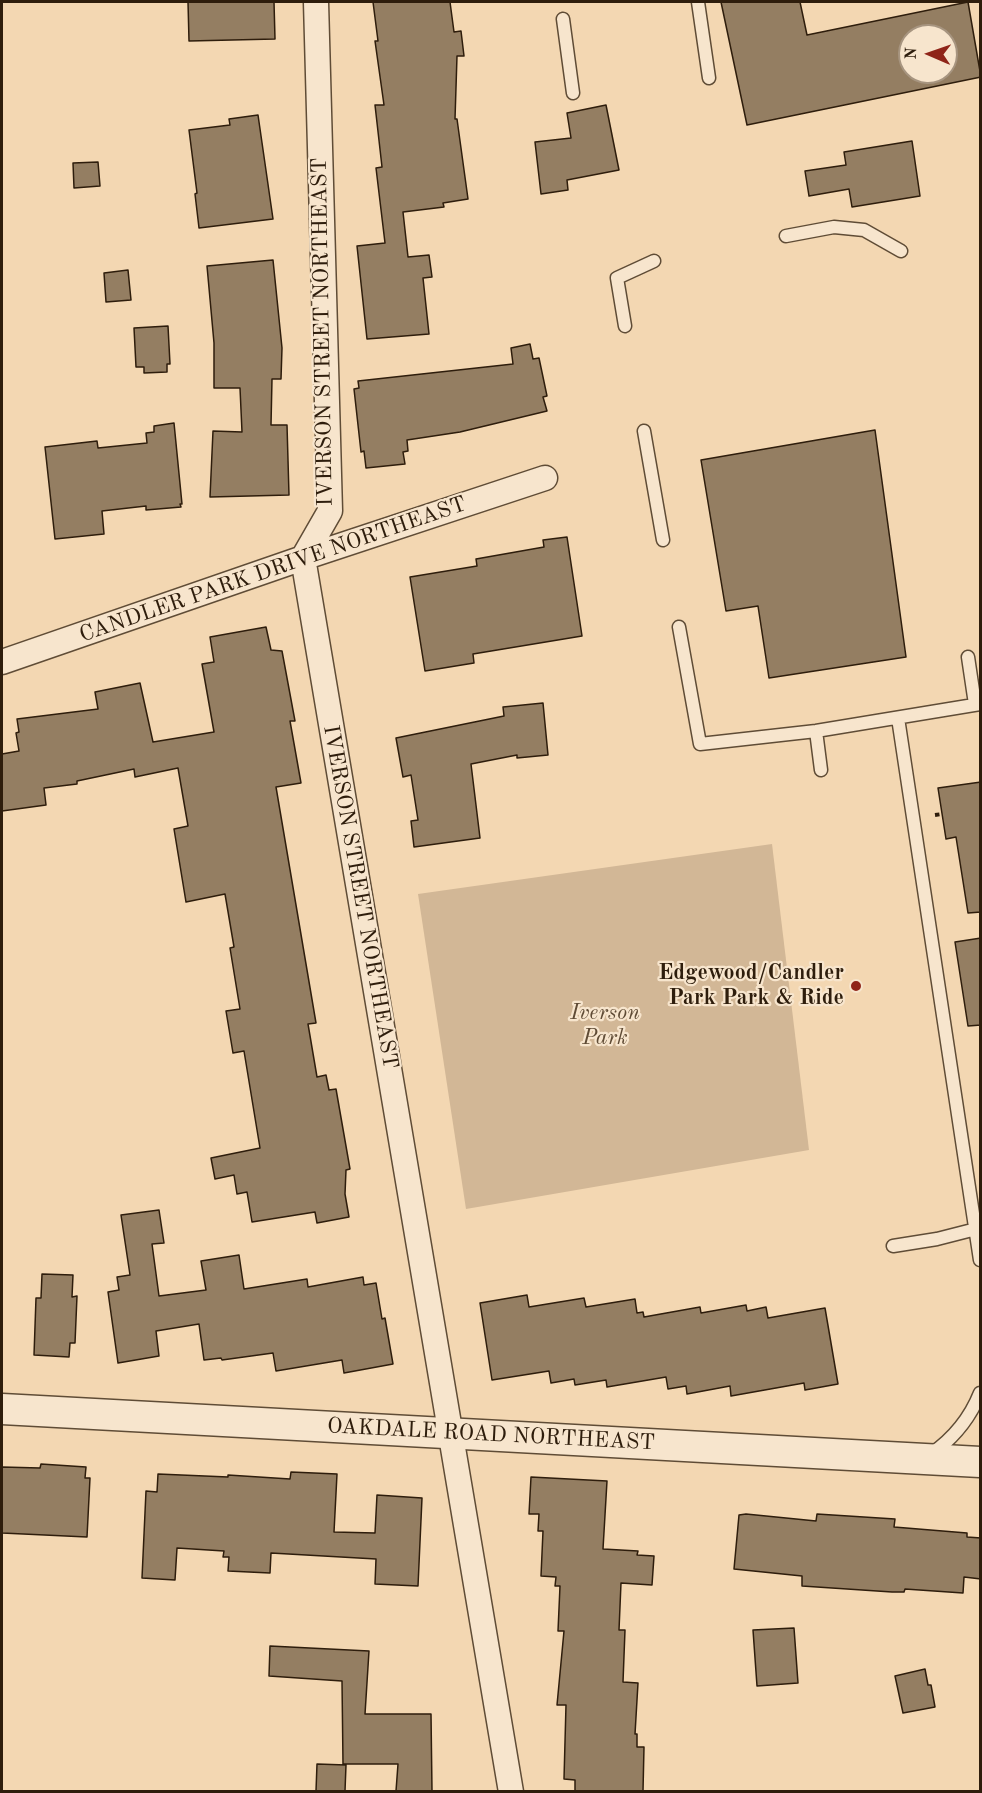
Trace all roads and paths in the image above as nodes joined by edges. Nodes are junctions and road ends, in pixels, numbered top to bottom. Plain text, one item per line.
1 (316, 2) edge
2 (698, 2) edge
3 (563, 19) dead end
4 (709, 78) dead end
5 (573, 93) dead end
6 (786, 236) dead end
7 (901, 251) dead end
8 (654, 261) dead end
9 (625, 326) dead end
10 (644, 431) dead end
11 (545, 478) dead end
12 (663, 540) dead end
13 (303, 558) junction
14 (679, 627) dead end
15 (968, 657) dead end
16 (2, 662) edge
17 (979, 705) edge
18 (898, 718) junction
19 (816, 730) junction
20 (821, 770) dead end
21 (942, 814) dead end
22 (936, 815) dead end
23 (978, 1228) edge
24 (893, 1246) dead end
25 (981, 1260) edge
26 (981, 1392) edge
27 (2, 1409) edge
28 (451, 1432) junction
29 (924, 1458) junction
30 (981, 1462) edge
31 (511, 1791) edge

1 - 13 street, IVERSON STREET NORTHEAST
2 - 4 lane
3 - 5 lane
6 - 7 lane
8 - 9 lane
10 - 12 lane
11 - 13 street, CANDLER PARK DRIVE NORTHEAST
13 - 16 street, CANDLER PARK DRIVE NORTHEAST
13 - 28 street, IVERSON STREET NORTHEAST
14 - 19 lane
15 - 17 lane
17 - 18 lane
18 - 19 lane
18 - 23 lane
19 - 20 lane
21 - 22 path
23 - 24 lane
23 - 25 lane
26 - 29 lane
27 - 28 street, OAKDALE ROAD NORTHEAST
28 - 29 street, OAKDALE ROAD NORTHEAST
28 - 31 street, IVERSON STREET NORTHEAST
29 - 30 street, OAKDALE ROAD NORTHEAST

